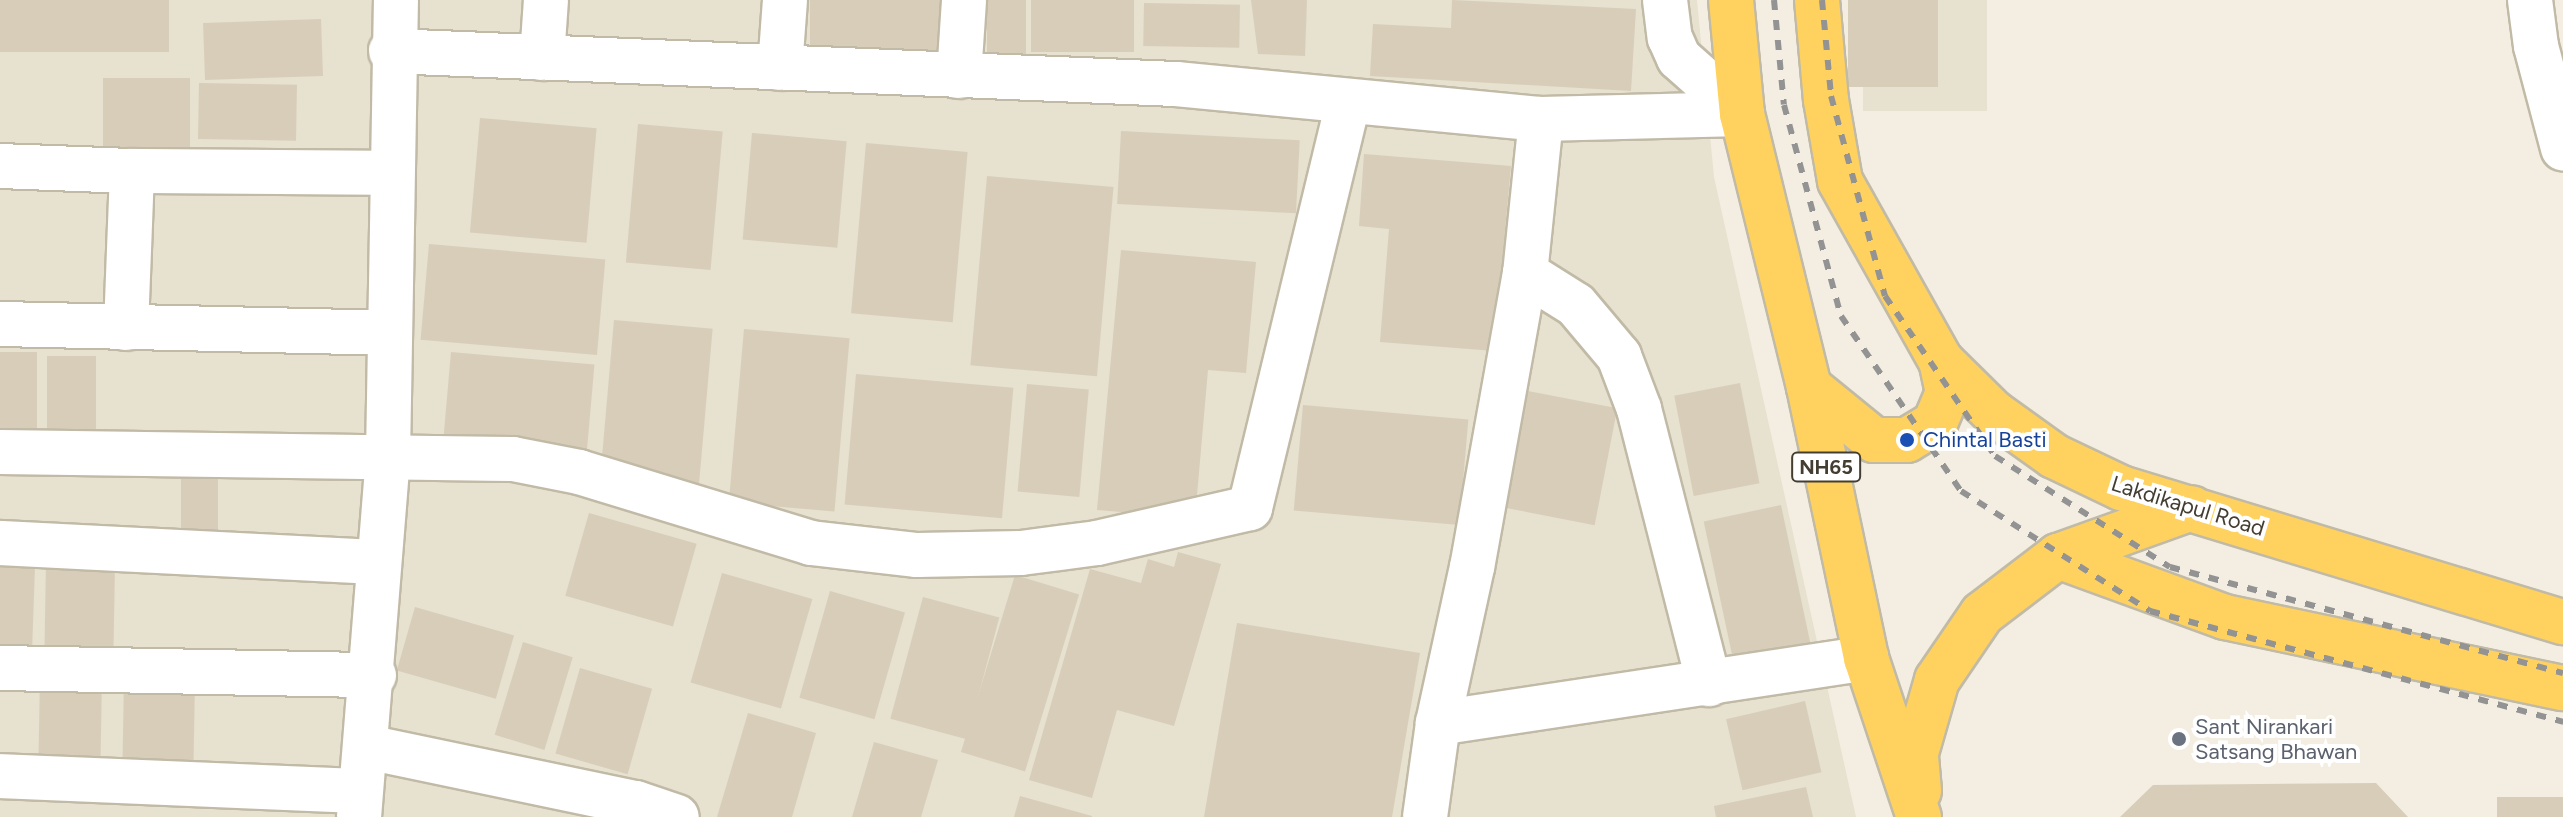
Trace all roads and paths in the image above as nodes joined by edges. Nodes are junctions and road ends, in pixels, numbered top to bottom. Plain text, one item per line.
1 (396, 0) edge
2 (546, 0) edge
3 (785, 0) edge
4 (964, 0) edge
5 (1665, 0) edge
6 (1731, 0) edge
7 (1817, 0) edge
8 (2530, 0) edge
9 (391, 51) junction
10 (542, 58) junction
11 (780, 68) junction
12 (959, 76) junction
13 (1348, 102) junction
14 (1742, 114) junction
15 (1541, 119) junction
16 (2563, 148) edge
17 (0, 166) edge
18 (132, 171) junction
19 (389, 173) junction
20 (1525, 273) junction
21 (0, 324) edge
22 (126, 328) junction
23 (389, 333) junction
24 (1941, 361) junction
25 (1809, 387) junction
26 (0, 452) edge
27 (388, 456) junction
28 (2192, 508) junction
29 (0, 543) edge
30 (2058, 556) junction
31 (379, 562) junction
32 (2563, 622) edge
33 (1866, 658) junction
34 (0, 668) edge
35 (374, 675) junction
36 (1709, 684) junction
37 (2563, 688) edge
38 (1438, 723) junction
39 (367, 747) junction
40 (0, 776) edge
41 (359, 804) edge
42 (677, 817) edge
43 (1425, 817) edge
44 (1920, 817) edge

1 - 9 street
2 - 10 street
3 - 11 street
4 - 12 street
5 - 14 street
6 - 14 highway, NH65
7 - 24 highway, Lakdikapul Road / NH65
8 - 16 street
9 - 10 street
9 - 19 street
10 - 11 street
11 - 12 street
12 - 13 street
13 - 15 street
13 - 27 street
14 - 15 street
14 - 25 highway, NH65
15 - 20 street
17 - 18 street
18 - 19 street
18 - 22 street
19 - 23 street
20 - 36 street
20 - 38 street
21 - 22 street
22 - 23 street
23 - 27 street
24 - 25 highway, NH65
24 - 28 highway, Lakdikapul Road / NH65
25 - 33 highway, NH65
26 - 27 street
27 - 31 street
28 - 30 highway, NH65
28 - 32 highway, Lakdikapul Road / NH65
29 - 31 street
30 - 37 highway
30 - 44 highway, NH65
31 - 35 street
33 - 36 street
33 - 44 highway, NH65
34 - 35 street
35 - 39 street
36 - 38 street
38 - 43 street
39 - 41 street
39 - 42 street
40 - 41 street

